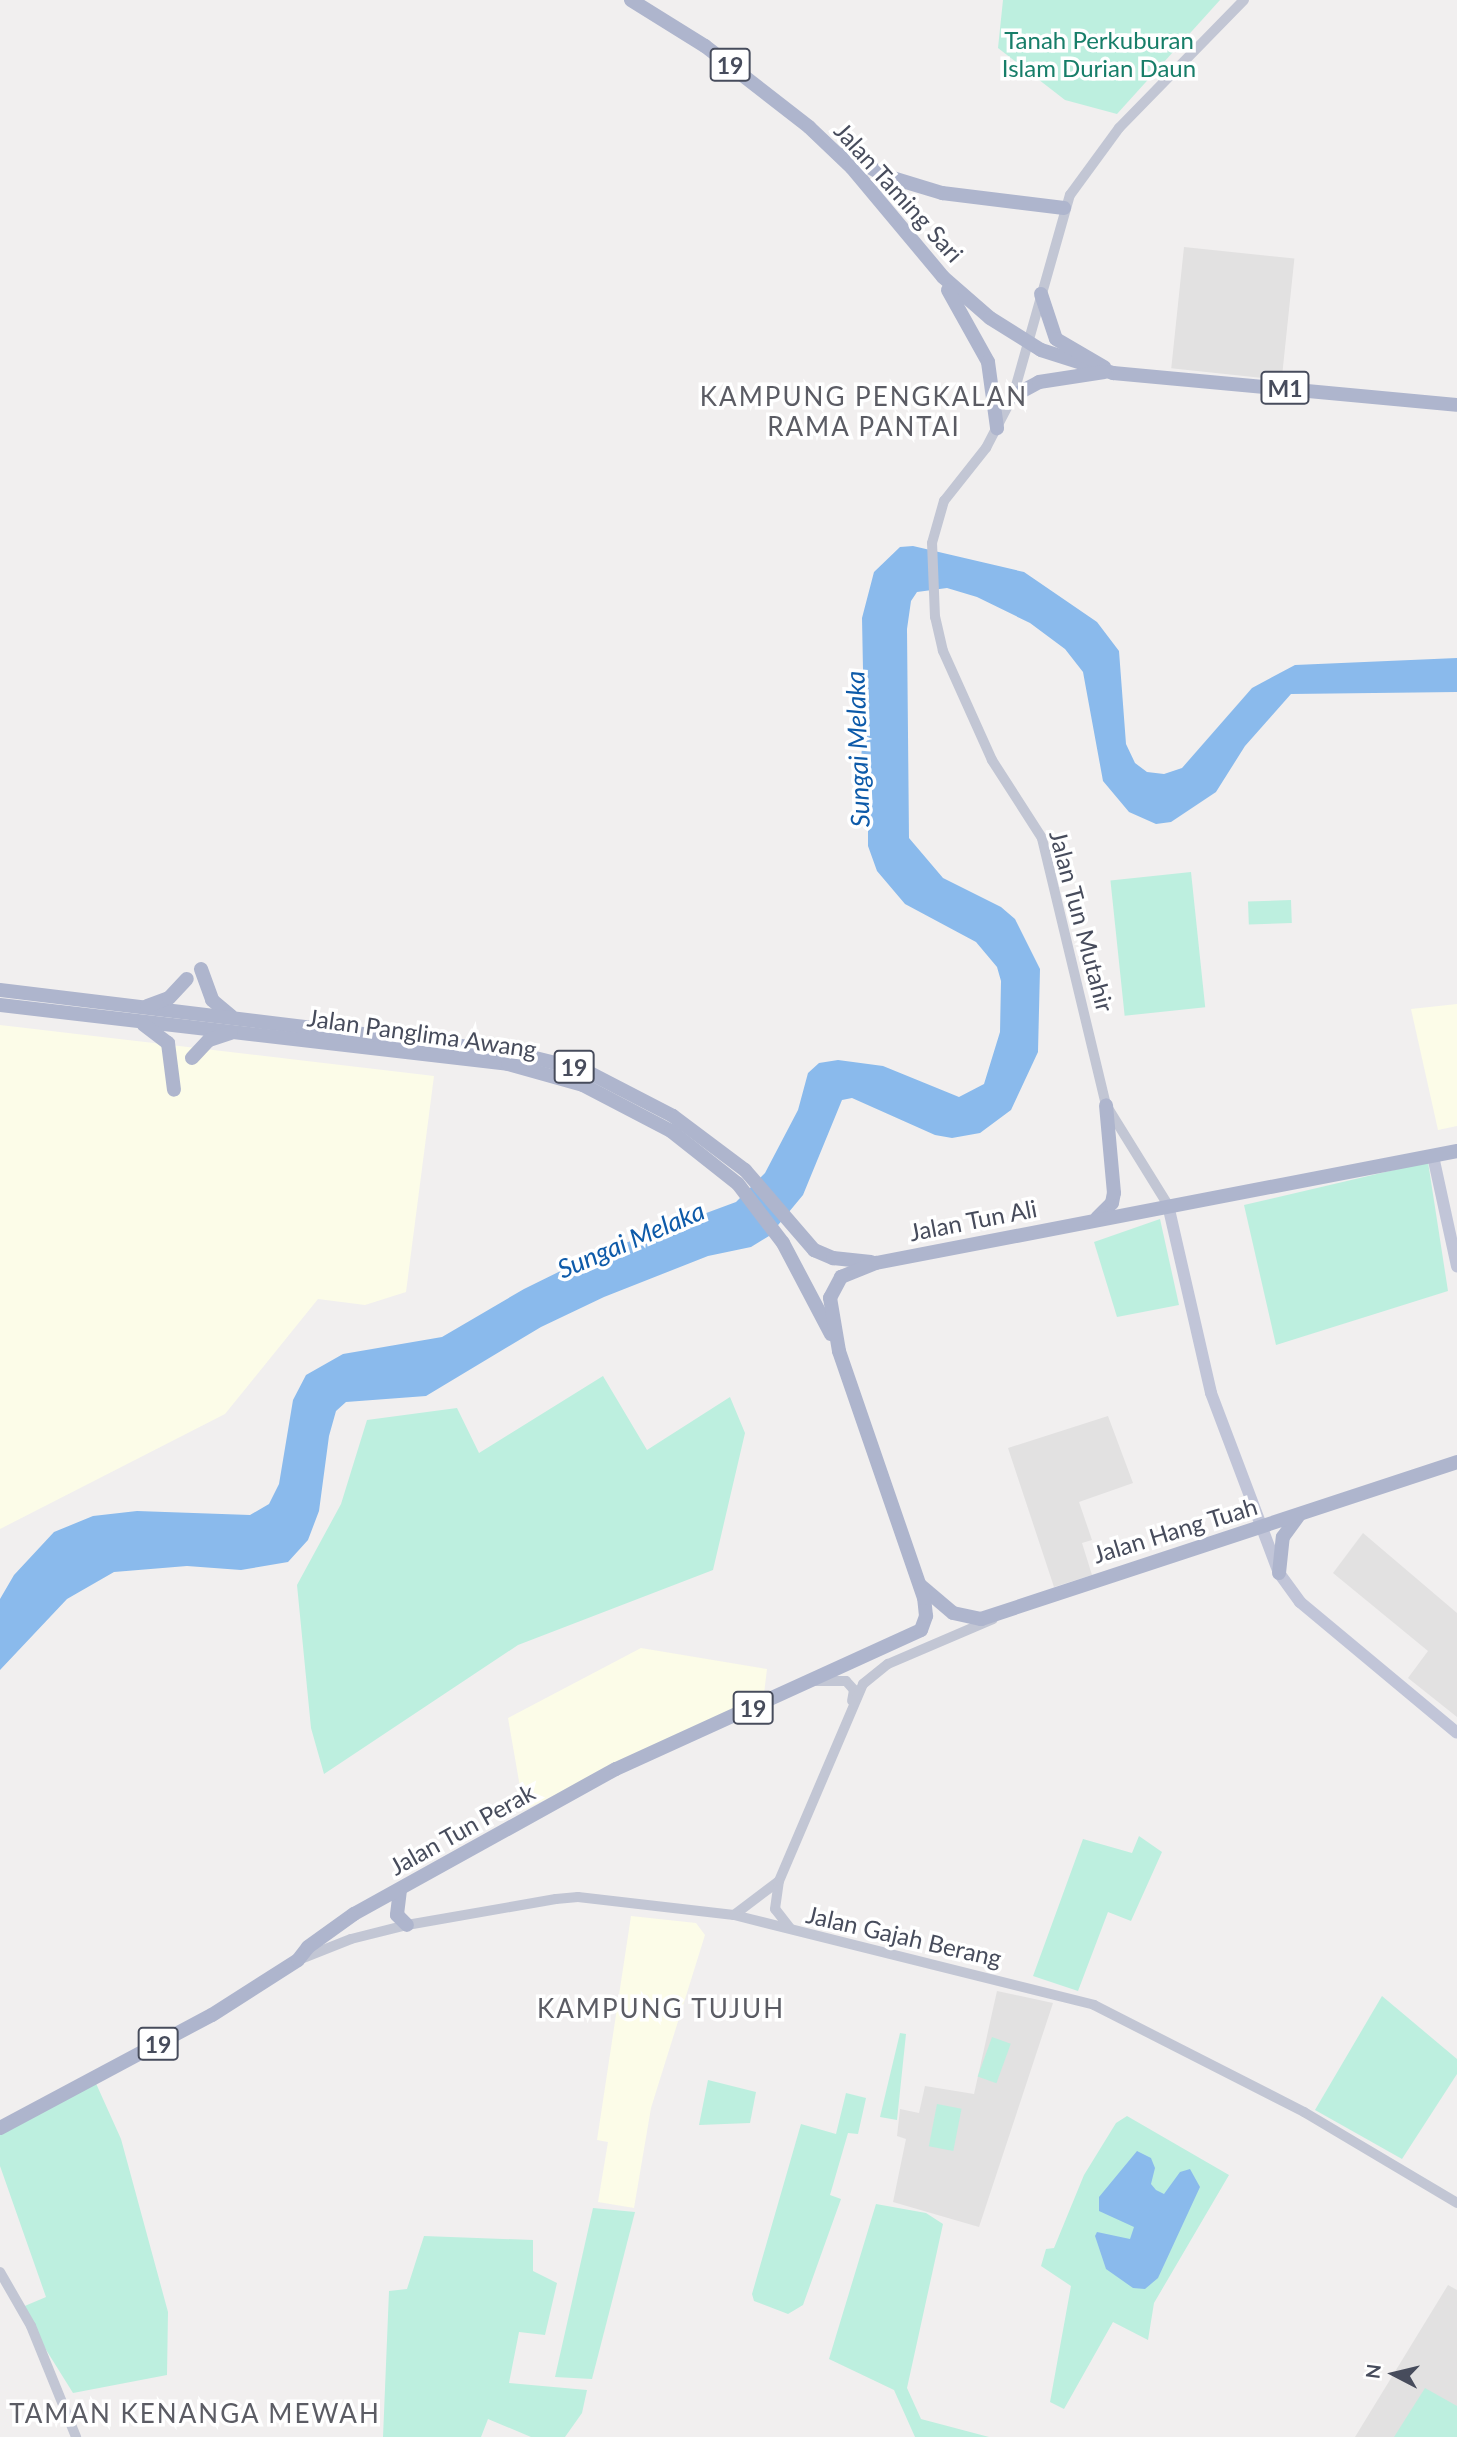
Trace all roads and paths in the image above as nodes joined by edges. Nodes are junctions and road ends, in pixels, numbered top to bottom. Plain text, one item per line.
1 (631, 0) edge
2 (1244, 0) edge
3 (823, 139) junction
4 (1064, 208) junction
5 (929, 262) junction
6 (1041, 295) junction
7 (1028, 344) junction
8 (1109, 372) junction
9 (1013, 396) junction
10 (1457, 405) edge
11 (997, 428) junction
12 (201, 969) dead end
13 (187, 979) dead end
14 (0, 990) edge
15 (0, 1004) edge
16 (138, 1015) junction
17 (233, 1017) junction
18 (239, 1031) junction
19 (192, 1058) dead end
20 (174, 1090) dead end
21 (1106, 1105) junction
22 (1457, 1151) edge
23 (1433, 1156) junction
24 (742, 1178) junction
25 (1168, 1205) junction
26 (1096, 1219) junction
27 (876, 1263) junction
28 (1457, 1266) edge
29 (839, 1351) junction
30 (1457, 1462) edge
31 (1300, 1514) junction
32 (1261, 1527) junction
33 (1279, 1573) junction
34 (917, 1582) junction
35 (1004, 1612) junction
36 (813, 1681) junction
37 (851, 1707) junction
38 (1457, 1734) edge
39 (779, 1881) junction
40 (400, 1890) junction
41 (734, 1915) junction
42 (407, 1925) junction
43 (800, 1933) junction
44 (298, 1960) junction
45 (0, 2128) edge
46 (1457, 2203) edge
47 (0, 2272) edge
48 (76, 2437) edge

1 - 3 main road, Jalan Taming Sari / 19
2 - 4 street, Jalan Tun Mutahir
3 - 4 main road
3 - 5 main road, Jalan Taming Sari / 19
4 - 6 street, Jalan Tun Mutahir
5 - 7 main road, Jalan Taming Sari / 19
5 - 11 main road
6 - 7 street, Jalan Tun Mutahir
6 - 8 main road
7 - 8 main road, M1
7 - 9 street, Jalan Tun Mutahir
8 - 9 main road
8 - 10 main road, M1
9 - 11 street, Jalan Tun Mutahir
11 - 21 street, Jalan Tun Mutahir
12 - 17 main road
13 - 16 main road
14 - 16 main road, Jalan Panglima Awang / 19
15 - 16 main road, Jalan Panglima Awang / 19
16 - 17 main road, Jalan Panglima Awang / 19
16 - 18 main road, Jalan Panglima Awang / 19
16 - 20 main road
17 - 24 main road, Jalan Panglima Awang / 19
18 - 19 main road
18 - 24 main road, Jalan Panglima Awang / 19
21 - 25 street, Jalan Tun Mutahir
21 - 26 main road
22 - 23 main road, Jalan Tun Ali
23 - 25 main road, Jalan Tun Ali
23 - 28 main road
24 - 27 main road, Jalan Panglima Awang / 19
24 - 29 main road, Jalan Panglima Awang / 19
25 - 26 main road, Jalan Tun Ali
25 - 32 main road, Jalan Tun Mutahir
26 - 27 main road, Jalan Tun Ali
27 - 29 main road, Jalan Tun Ali / 19
29 - 34 main road, Jalan Tun Ali / 19
30 - 31 main road, Jalan Hang Tuah
31 - 32 main road, Jalan Hang Tuah
31 - 33 main road
32 - 33 main road, Jalan Tun Mutahir
32 - 35 main road, Jalan Hang Tuah
33 - 38 main road, Jalan Tun Mutahir
34 - 35 main road, Jalan Hang Tuah
34 - 36 main road, Jalan Tun Perak / 19
35 - 37 street
36 - 37 street
36 - 40 main road, Jalan Tun Perak / 19
37 - 39 street
39 - 41 street
39 - 43 street
40 - 42 main road
40 - 44 main road, Jalan Tun Perak / 19
41 - 42 street, Jalan Gajah Berang
41 - 43 street, Jalan Gajah Berang
42 - 44 street, Jalan Gajah Berang
43 - 46 street, Jalan Gajah Berang
44 - 45 main road, Jalan Tun Perak / 19
47 - 48 street

